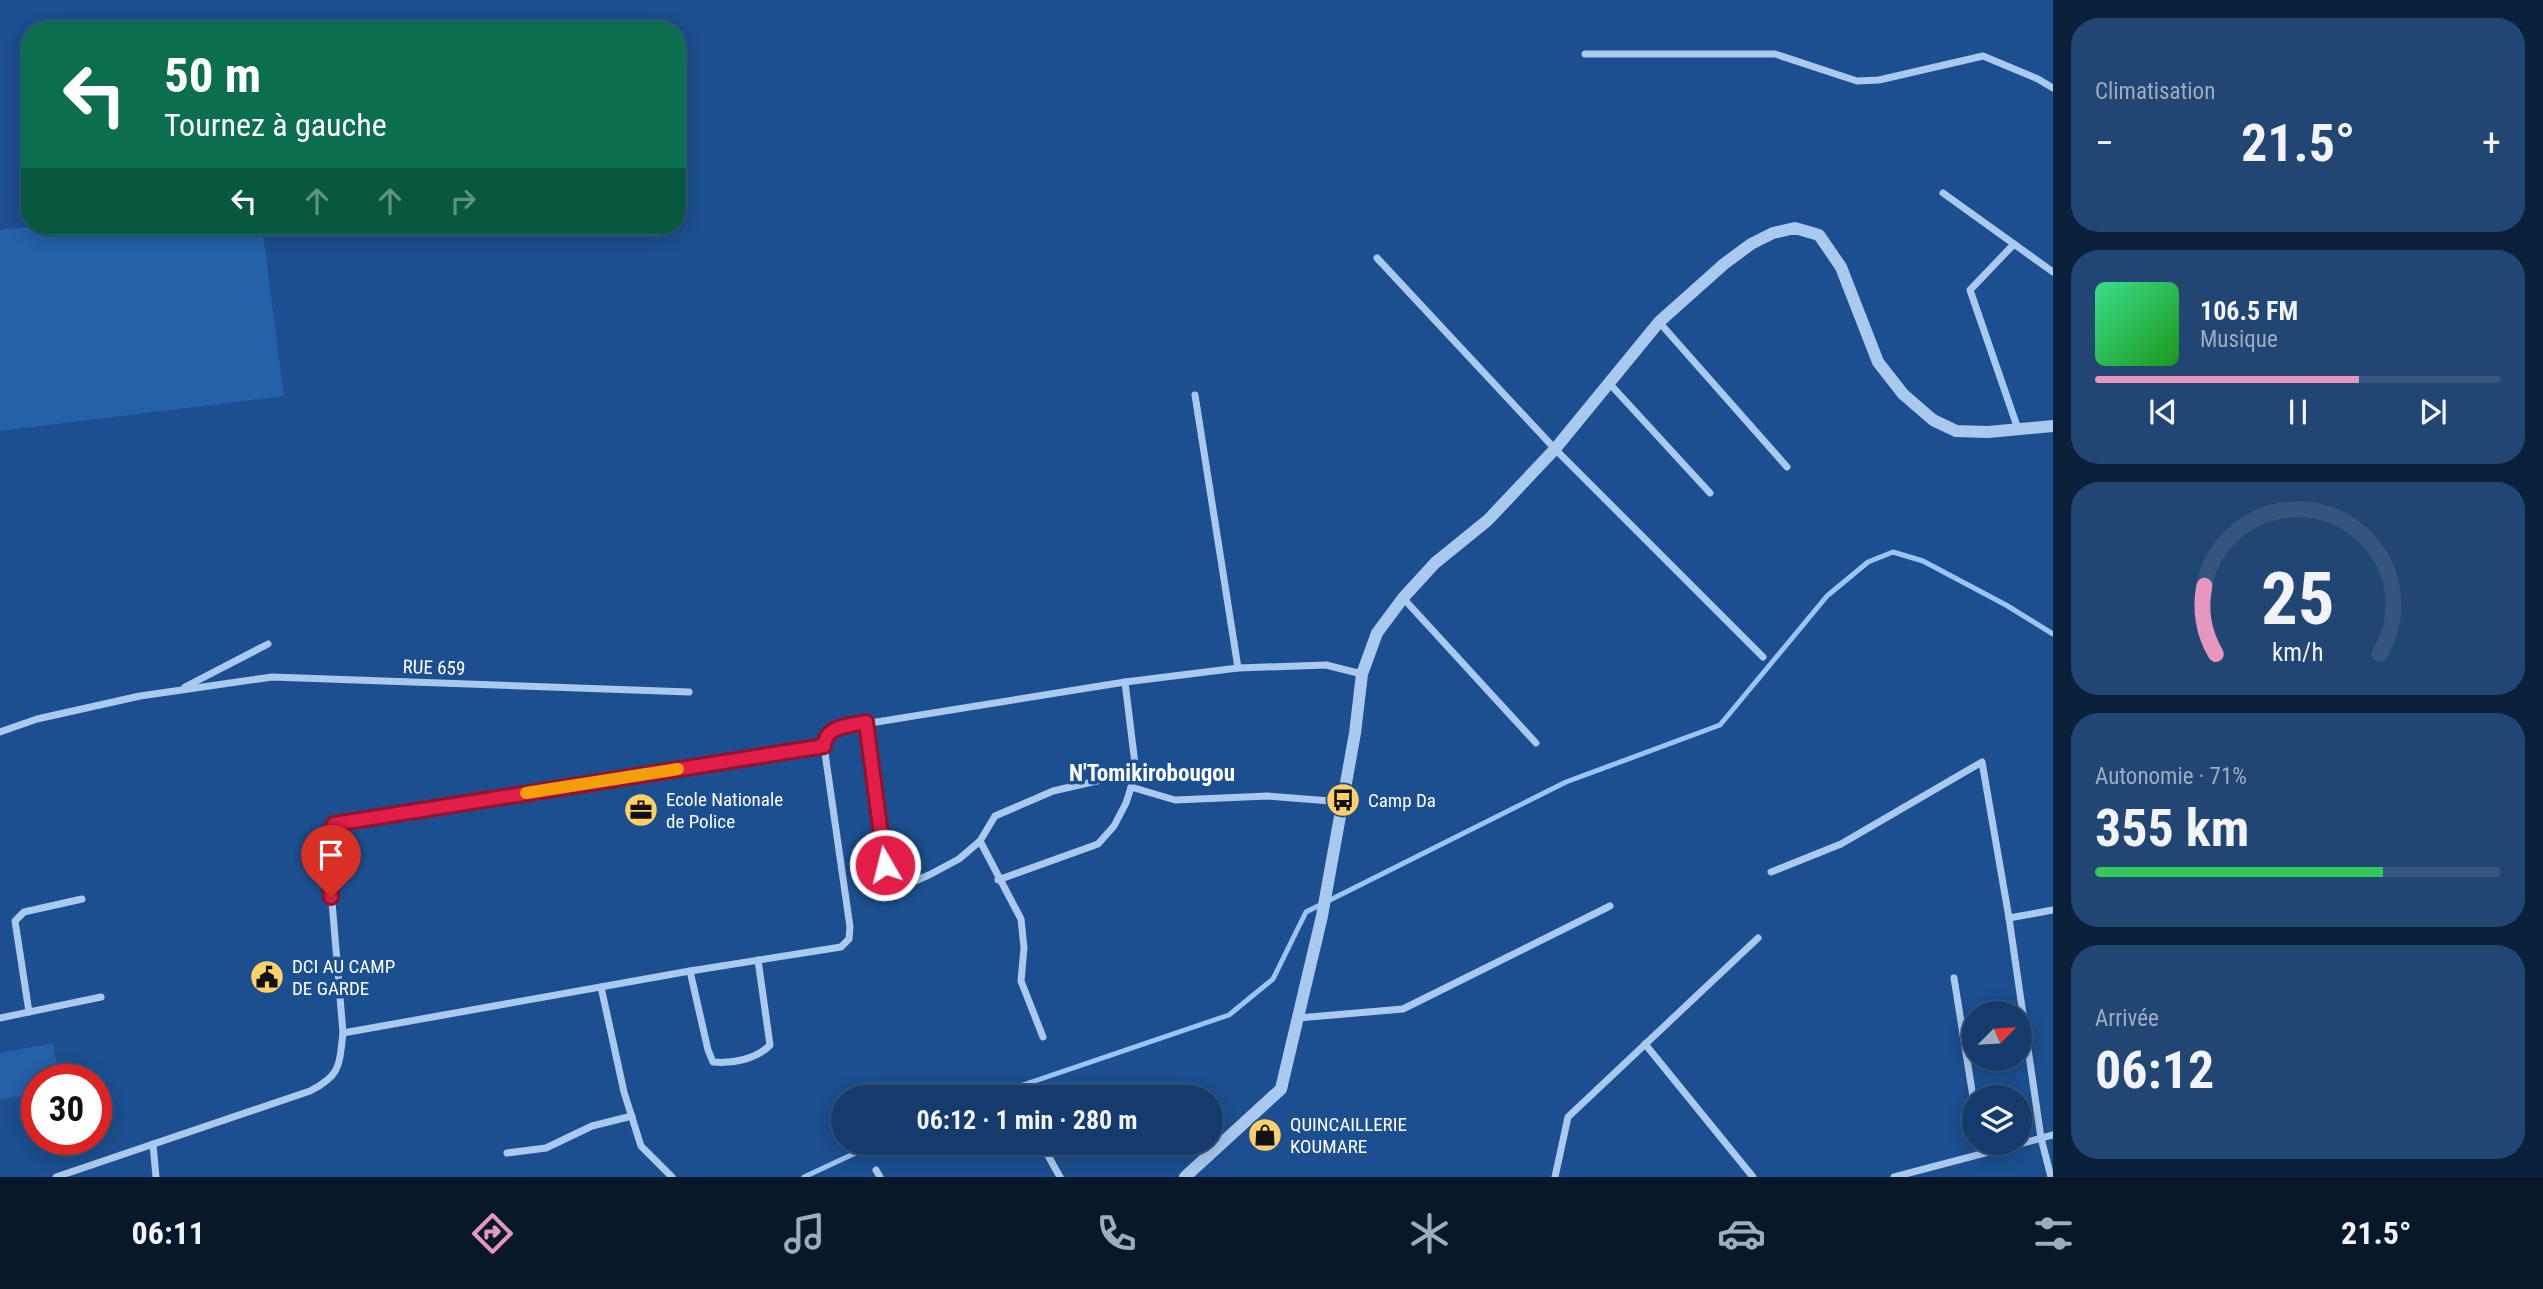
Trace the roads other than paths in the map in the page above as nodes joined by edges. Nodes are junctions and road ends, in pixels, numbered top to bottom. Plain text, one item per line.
1 (1585, 54) dead end
2 (2053, 88) edge
3 (1942, 193) dead end
4 (2014, 244) junction
5 (1377, 258) dead end
6 (2053, 272) edge
7 (1659, 322) junction
8 (1609, 383) junction
9 (1195, 395) dead end
10 (2053, 426) edge
11 (2018, 429) junction
12 (1555, 449) junction
13 (1787, 467) dead end
14 (1710, 493) dead end
15 (1403, 598) junction
16 (268, 644) dead end
17 (1763, 657) dead end
18 (1238, 668) junction
19 (1362, 674) junction
20 (1125, 682) junction
21 (180, 690) junction
22 (689, 692) dead end
23 (866, 722) junction
24 (0, 732) edge
25 (1536, 743) dead end
26 (824, 746) junction
27 (1136, 772) junction
28 (1131, 787) junction
29 (1343, 802) junction
30 (980, 841) junction
31 (1771, 872) dead end
32 (998, 880) junction
33 (82, 899) dead end
34 (1610, 906) dead end
35 (2053, 910) edge
36 (2009, 918) junction
37 (1758, 938) dead end
38 (758, 960) junction
39 (690, 971) junction
40 (1954, 978) dead end
41 (601, 987) junction
42 (101, 997) dead end
43 (29, 1012) junction
44 (0, 1018) edge
45 (1298, 1018) junction
46 (343, 1033) junction
47 (1044, 1037) dead end
48 (1645, 1044) junction
49 (1971, 1085) edge
50 (632, 1116) junction
51 (2053, 1135) edge
52 (2041, 1138) junction
53 (2032, 1140) edge
54 (153, 1144) junction
55 (507, 1153) dead end
56 (1048, 1155) edge
57 (1974, 1155) edge
58 (1926, 1167) junction
59 (56, 1177) edge
60 (156, 1177) edge
61 (672, 1177) edge
62 (1060, 1177) edge
63 (1185, 1177) edge
64 (1555, 1177) edge
65 (1753, 1177) edge
66 (1894, 1177) edge
67 (1928, 1177) edge
68 (2051, 1177) edge

1 - 2 street
3 - 4 street
4 - 6 street
4 - 11 street
5 - 12 street
7 - 8 street
7 - 11 street
7 - 13 street
8 - 12 street
8 - 14 street
9 - 18 street
10 - 11 street
12 - 15 street
12 - 17 street
15 - 19 street
15 - 25 street
16 - 21 street, RUE 659
18 - 19 street
18 - 20 street
19 - 29 street
20 - 23 street
20 - 27 street
21 - 22 street, RUE 659
21 - 24 street, RUE 659
23 - 26 street
23 - 30 street
26 - 38 street
26 - 46 street
27 - 28 street
27 - 30 street
28 - 29 street
28 - 32 street
29 - 45 street
30 - 32 street
31 - 36 street
32 - 47 street
33 - 43 street
34 - 45 street
35 - 36 street
36 - 52 street
37 - 48 street
38 - 39 street
38 - 39 street
39 - 41 street
40 - 49 street
41 - 46 street
41 - 50 street
42 - 43 street
43 - 44 street
45 - 63 street
46 - 54 street
48 - 64 street
48 - 65 street
50 - 55 street
50 - 61 street
51 - 52 street
52 - 53 street
52 - 68 street
54 - 59 street
54 - 60 street
56 - 62 street
57 - 58 street
58 - 66 street
58 - 67 street

